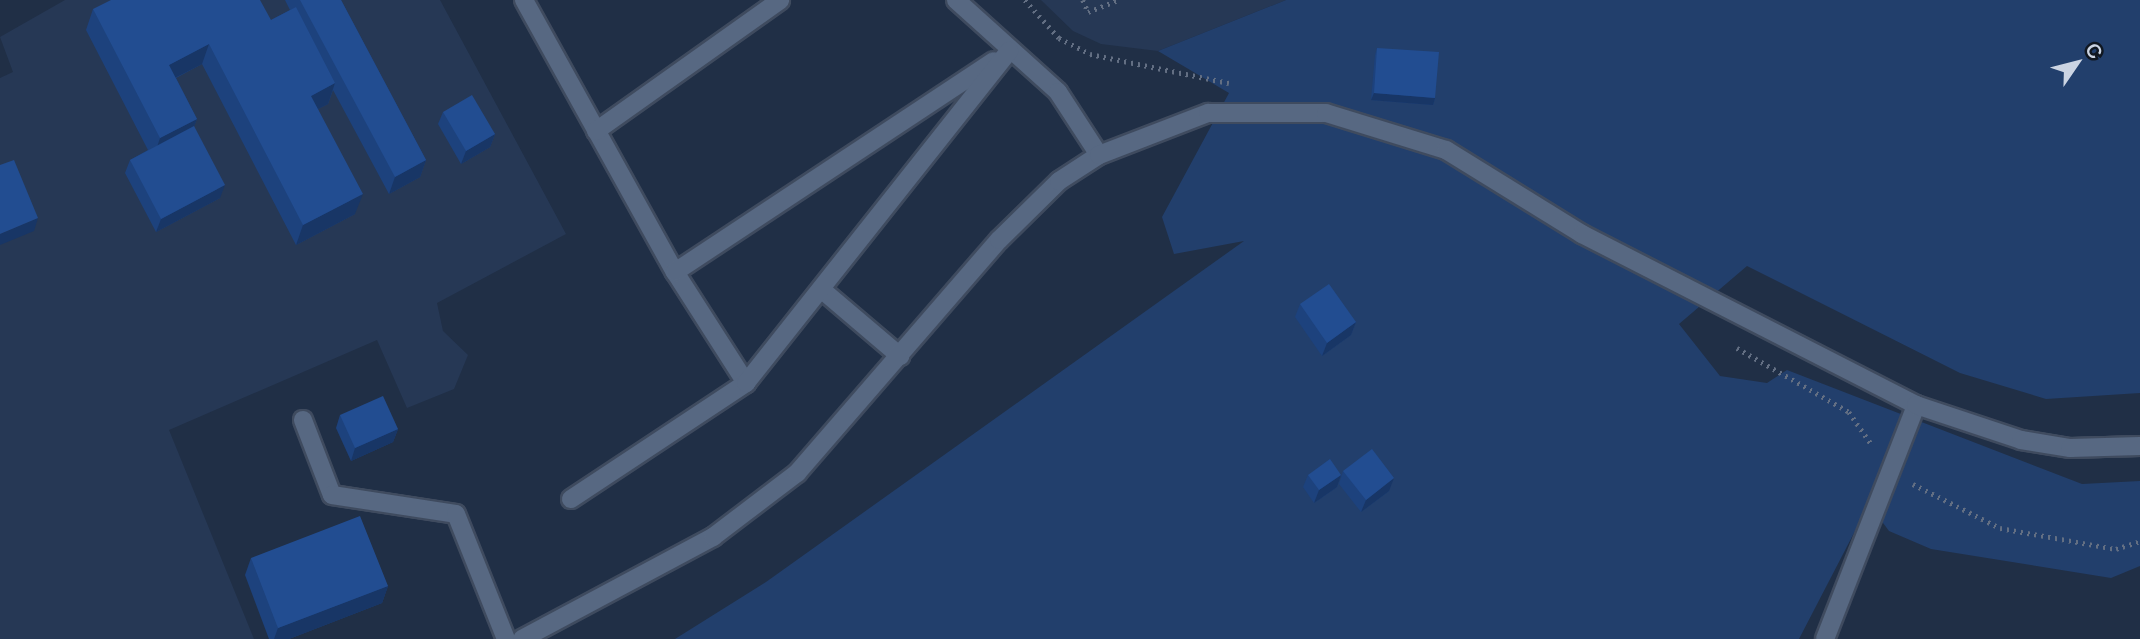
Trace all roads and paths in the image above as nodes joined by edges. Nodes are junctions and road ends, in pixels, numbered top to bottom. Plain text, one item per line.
1 (524, 0) edge
2 (780, 0) edge
3 (1083, 0) edge
4 (1117, 0) edge
5 (956, 1) edge
6 (1009, 51) junction
7 (596, 131) junction
8 (1099, 155) junction
9 (675, 272) junction
10 (821, 289) junction
11 (900, 356) junction
12 (746, 383) junction
13 (1916, 405) junction
14 (303, 420) dead end
15 (2140, 446) edge
16 (571, 499) dead end
17 (506, 639) edge
18 (522, 639) edge
19 (1825, 639) edge

1 - 7 street
2 - 7 street
3 - 4 path
5 - 6 street
6 - 8 street
6 - 9 street
6 - 10 street
7 - 9 street
8 - 11 street
8 - 13 street
9 - 12 street
10 - 11 street
10 - 12 street
11 - 18 street
12 - 16 street
13 - 15 street
13 - 19 street
14 - 17 street

